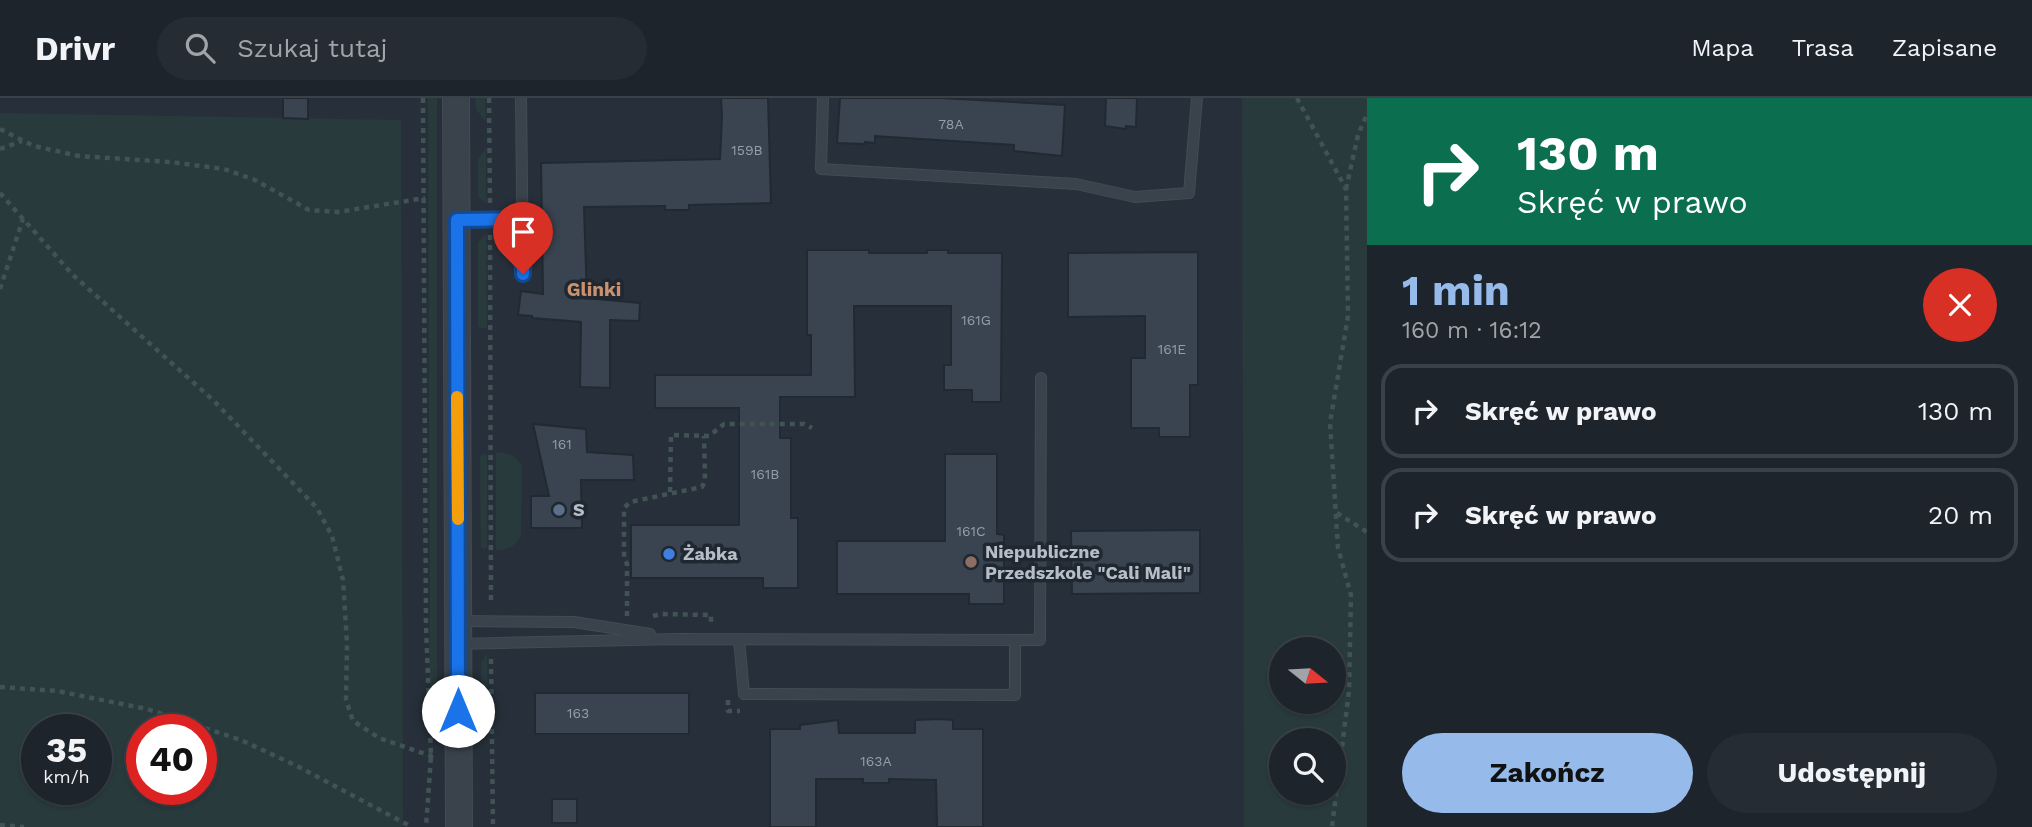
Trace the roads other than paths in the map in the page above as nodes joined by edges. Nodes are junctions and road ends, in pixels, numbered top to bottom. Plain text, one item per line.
1 (456, 98) edge
2 (521, 98) edge
3 (823, 98) edge
4 (1197, 98) edge
5 (522, 219) junction
6 (457, 220) junction
7 (523, 274) dead end
8 (1041, 378) dead end
9 (458, 633) junction
10 (677, 639) junction
11 (739, 639) junction
12 (1015, 640) junction
13 (459, 827) edge

1 - 6 street
2 - 5 lane
3 - 4 lane
5 - 6 lane
5 - 7 lane
6 - 9 street
8 - 12 lane
9 - 10 lane
9 - 10 lane
9 - 13 street
10 - 11 lane
11 - 12 lane
11 - 12 lane

